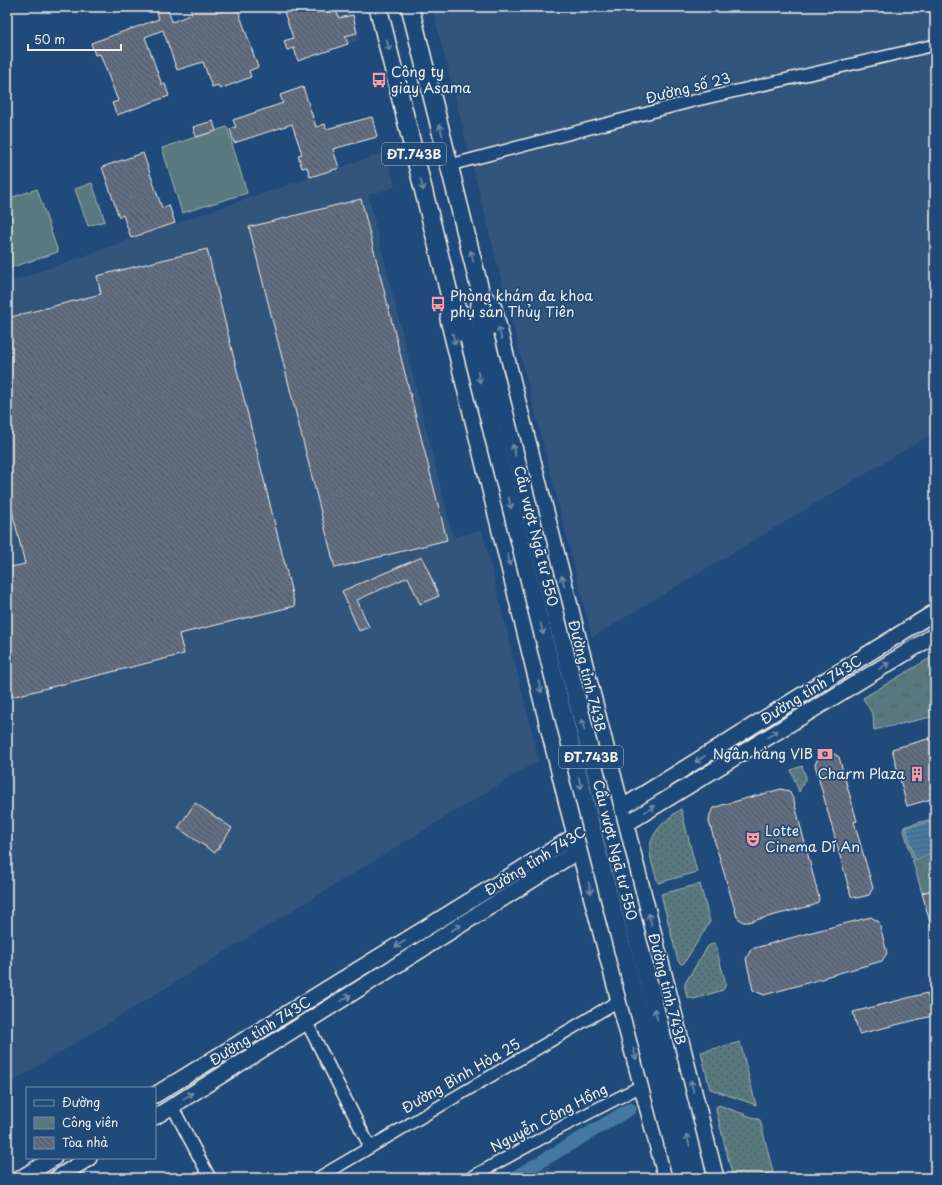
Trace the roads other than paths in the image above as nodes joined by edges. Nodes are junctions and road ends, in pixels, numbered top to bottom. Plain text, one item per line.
1 (378, 7) edge
2 (410, 7) edge
3 (935, 45) edge
4 (450, 166) junction
5 (481, 294) junction
6 (451, 301) junction
7 (477, 338) junction
8 (935, 612) edge
9 (935, 635) edge
10 (818, 686) junction
11 (827, 701) junction
12 (623, 816) junction
13 (578, 843) junction
14 (312, 998) junction
15 (620, 1000) junction
16 (321, 1013) junction
17 (306, 1023) junction
18 (643, 1085) junction
19 (156, 1094) edge
20 (172, 1106) junction
21 (156, 1116) edge
22 (370, 1146) junction
23 (53, 1159) edge
24 (87, 1159) edge
25 (31, 1176) edge
26 (57, 1178) edge
27 (210, 1178) edge
28 (318, 1178) edge
29 (470, 1178) edge
30 (667, 1178) edge
31 (682, 1178) edge
32 (698, 1178) edge
33 (715, 1178) edge

1 -> 6 main road, ĐT.743B
4 -> 2 main road, Đường tỉnh 743B / ĐT.743B
3 - 4 street, Đường số 23
5 -> 4 main road, Đường tỉnh 743B / ĐT.743B
5 - 7 main road, Đường tỉnh 743B / ĐT.743B
12 -> 5 main road, Đường tỉnh 743B / ĐT.743B
6 - 7 main road, ĐT.743B
6 -> 13 main road, ĐT.743B
7 -> 31 main road, Cầu vượt Ngã tư 550 / ĐT.743B, bridge
32 -> 7 main road, Cầu vượt Ngã tư 550 / ĐT.743B, bridge
8 - 10 main road, Đường tỉnh 743C
11 -> 9 main road, Đường tỉnh 743C
10 - 11 main road
10 -> 12 main road, Đường tỉnh 743C
12 -> 11 main road, Đường tỉnh 743C
12 - 13 main road, Đường tỉnh 743C
33 -> 12 main road, Đường tỉnh 743B / ĐT.743B
13 -> 14 main road, Đường tỉnh 743C
13 -> 15 main road, ĐT.743B
16 -> 13 main road, Đường tỉnh 743C
14 - 16 main road
14 - 19 main road, Đường tỉnh 743C
15 -> 18 main road, ĐT.743B
15 - 22 street, Đường Bình Hòa 25
16 - 17 main road, Đường tỉnh 743C
20 -> 17 main road, Đường tỉnh 743C
17 - 22 street
18 - 29 street, Nguyễn Công Hồng
18 - 30 main road, ĐT.743B
20 - 21 main road, Đường tỉnh 743C
20 - 27 street
22 - 28 street, Đường Bình Hòa 25
23 - 25 main road
24 - 26 main road

